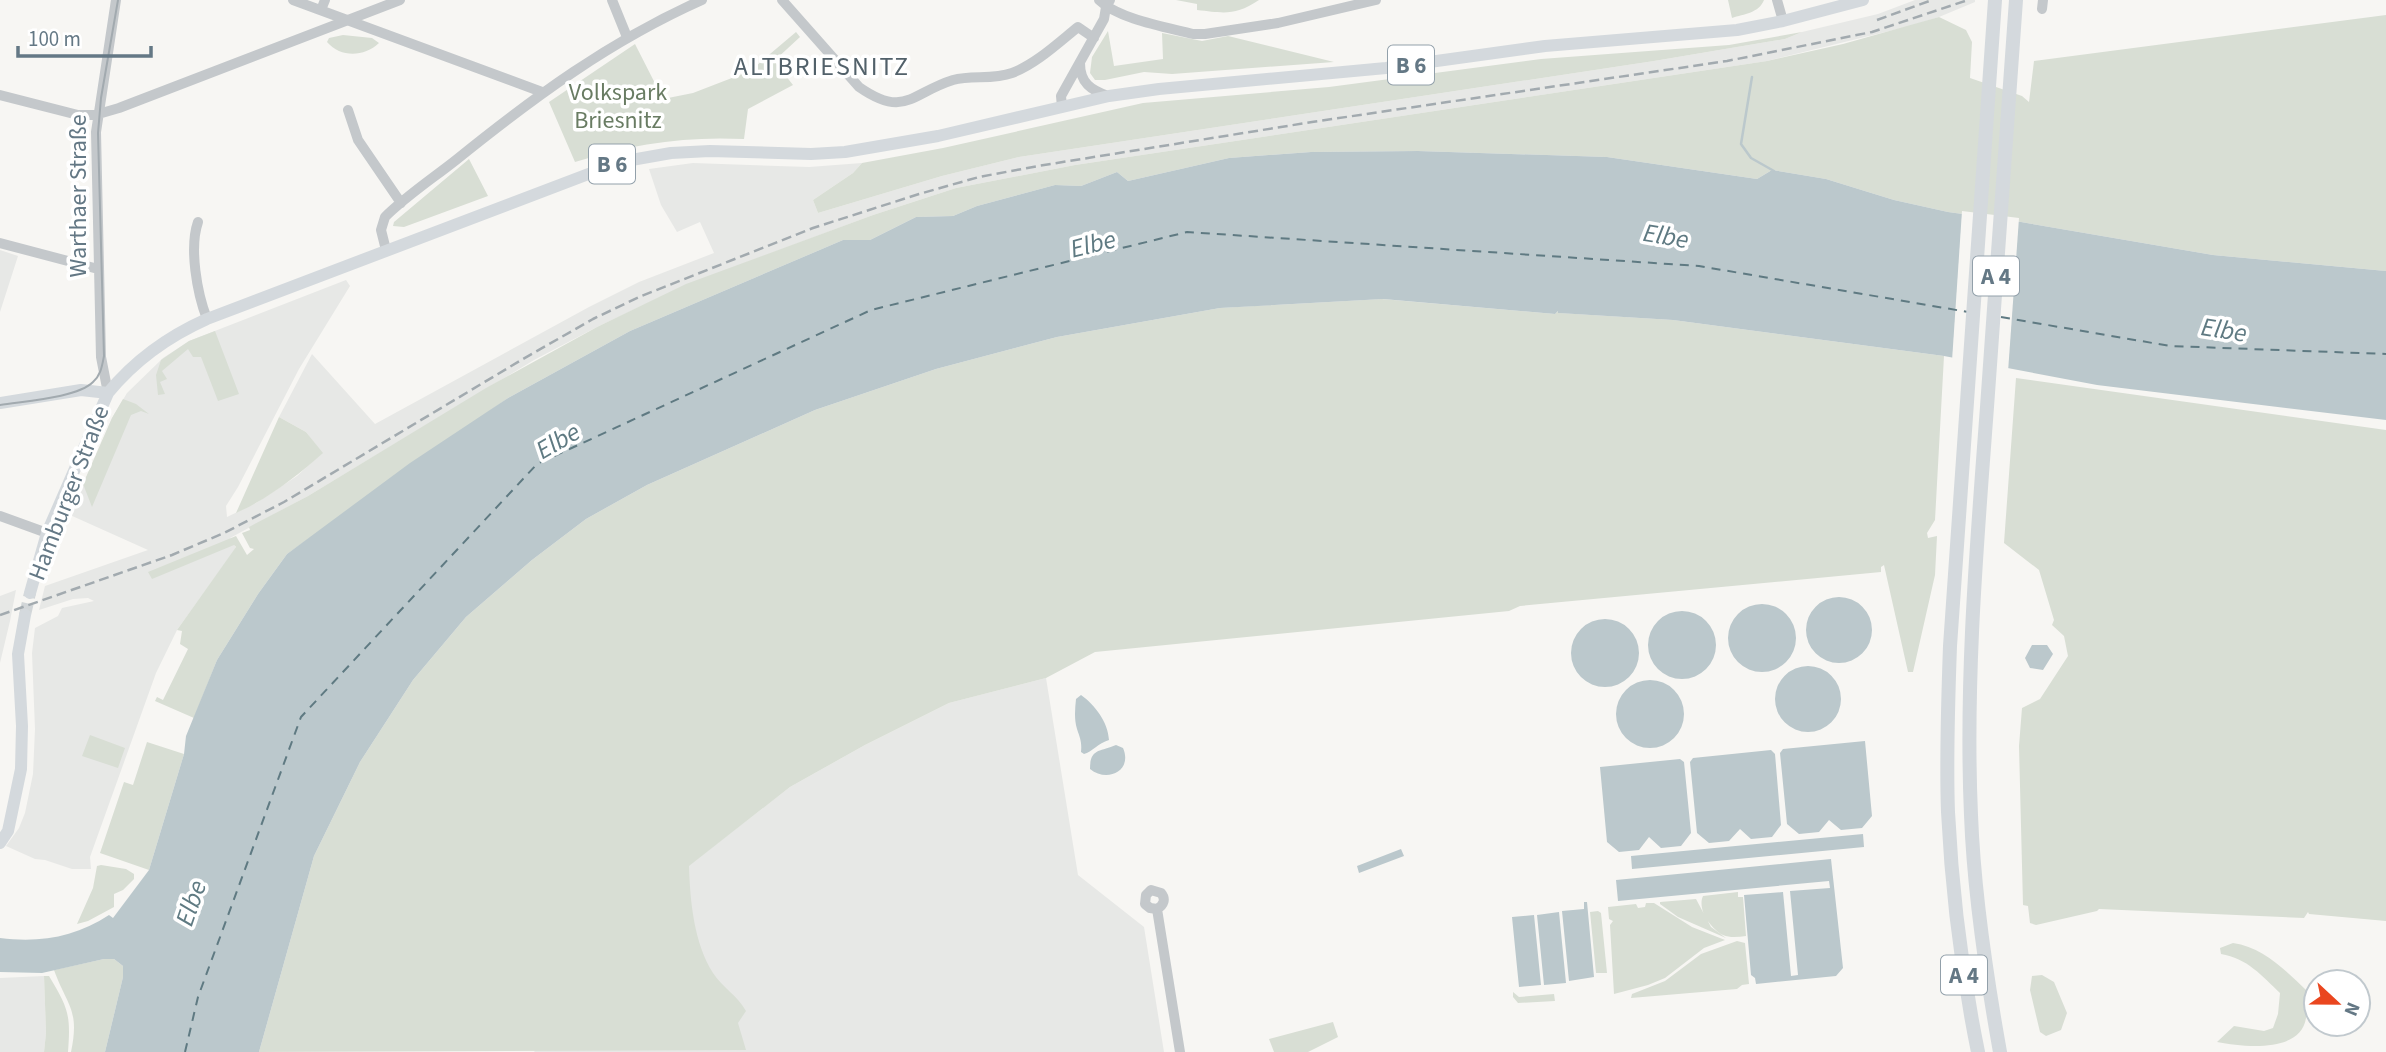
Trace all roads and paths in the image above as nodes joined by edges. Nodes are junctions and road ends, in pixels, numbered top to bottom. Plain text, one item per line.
1 (116, 0) edge
2 (293, 0) edge
3 (400, 0) edge
4 (612, 0) edge
5 (702, 0) edge
6 (782, 0) edge
7 (1376, 0) edge
8 (1777, 0) edge
9 (1863, 0) edge
10 (1995, 0) edge
11 (2016, 0) edge
12 (1105, 2) edge
13 (383, 3) edge
14 (323, 5) edge
15 (349, 21) junction
16 (1783, 22) junction
17 (628, 37) junction
18 (1094, 38) junction
19 (1080, 62) junction
20 (542, 92) junction
21 (0, 95) edge
22 (1109, 96) junction
23 (1062, 107) junction
24 (348, 110) dead end
25 (97, 115) junction
26 (401, 203) junction
27 (198, 222) dead end
28 (0, 243) edge
29 (386, 250) junction
30 (98, 269) junction
31 (207, 318) junction
32 (108, 393) junction
33 (0, 403) edge
34 (0, 516) edge
35 (47, 533) junction
36 (30, 593) tunnel mouth
37 (25, 615) tunnel mouth
38 (11, 811) junction
39 (0, 820) edge
40 (0, 843) edge
41 (1157, 909) dead end
42 (1180, 1052) edge
43 (1978, 1052) edge
44 (2000, 1052) edge

1 - 25 street, Warthaer Straße
2 - 14 street
3 - 13 street
4 - 17 street
5 - 17 street
6 - 18 street
7 - 12 street
8 - 16 street
9 - 16 main road, B 6
10 - 43 highway, A 4
11 - 44 highway, A 4
12 - 18 street
13 - 15 street
14 - 15 street
15 - 20 street
15 - 25 street
16 - 22 main road, B 6
17 - 20 street
18 - 19 street
19 - 22 street
19 - 23 street
20 - 26 street
21 - 25 street
22 - 23 main road, B 6
23 - 29 main road, B 6
24 - 26 street
25 - 30 street, Warthaer Straße
26 - 29 street
27 - 31 street
28 - 30 street
29 - 31 main road, B 6
30 - 32 street, Warthaer Straße
31 - 32 main road, B 6
32 - 33 main road
32 - 35 main road, Hamburger Straße / B 6
34 - 35 street
35 - 36 main road, Hamburger Straße / B 6
37 - 38 main road
38 - 39 main road
38 - 40 main road
41 - 42 street

